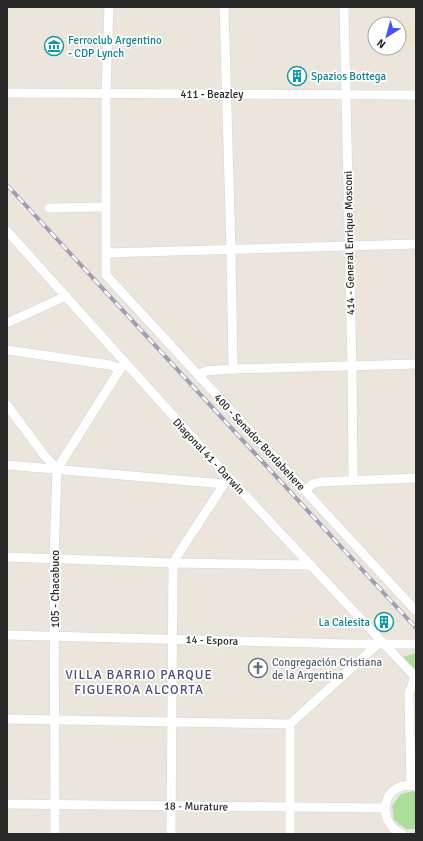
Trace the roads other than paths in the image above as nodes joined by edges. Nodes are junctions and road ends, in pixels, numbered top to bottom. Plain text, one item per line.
1 (109, 7) edge
2 (224, 7) edge
3 (344, 7) edge
4 (7, 93) edge
5 (106, 93) junction
6 (226, 94) junction
7 (346, 94) junction
8 (416, 95) edge
9 (105, 207) junction
10 (49, 208) dead end
11 (7, 231) edge
12 (416, 244) edge
13 (349, 246) junction
14 (232, 250) junction
15 (106, 253) junction
16 (66, 296) junction
17 (7, 323) edge
18 (7, 350) edge
19 (416, 364) edge
20 (122, 366) junction
21 (352, 366) junction
22 (233, 368) junction
23 (198, 375) junction
24 (7, 405) edge
25 (7, 464) edge
26 (57, 469) junction
27 (416, 478) edge
28 (353, 480) junction
29 (227, 482) junction
30 (305, 490) junction
31 (7, 557) edge
32 (54, 558) junction
33 (174, 563) junction
34 (311, 564) junction
35 (416, 611) edge
36 (7, 635) edge
37 (55, 636) junction
38 (172, 638) junction
39 (381, 644) junction
40 (416, 644) edge
41 (415, 677) edge
42 (7, 719) edge
43 (56, 720) junction
44 (172, 721) junction
45 (290, 724) junction
46 (414, 786) edge
47 (7, 804) edge
48 (56, 804) junction
49 (171, 805) junction
50 (290, 807) junction
51 (385, 808) junction
52 (55, 834) edge
53 (171, 834) edge
54 (290, 834) edge
55 (402, 834) edge

1 - 5 street
2 - 6 street
3 - 7 street, 414 - General Enrique Mosconi
4 - 5 street, 411 - Beazley
5 - 6 street, 411 - Beazley
5 - 9 street
6 - 7 street, 411 - Beazley
6 - 14 street
7 - 8 street, 411 - Beazley
7 - 13 street, 414 - General Enrique Mosconi
9 - 10 street
9 - 15 street
11 - 16 street, Diagonal 41 - Darwin
12 - 13 street
13 - 14 street
13 - 21 street, 414 - General Enrique Mosconi
14 - 15 street
14 - 22 street
15 - 23 street, 400 - Senador Bordabehere
16 - 17 street
16 - 20 street, Diagonal 41 - Darwin
18 - 20 street
19 - 21 street
20 - 26 street
20 - 29 street, Diagonal 41 - Darwin
21 - 22 street
21 - 28 street, 414 - General Enrique Mosconi
22 - 23 street
23 - 30 street, 400 - Senador Bordabehere
24 - 26 street
25 - 26 street
26 - 29 street
26 - 32 street, 105 - Chacabuco
27 - 28 street
28 - 30 street
29 - 33 street
29 - 34 street, Diagonal 41 - Darwin
30 - 35 street, 400 - Senador Bordabehere
31 - 32 street
32 - 33 street
32 - 37 street, 105 - Chacabuco
33 - 34 street
33 - 38 street
34 - 39 street, Diagonal 41 - Darwin
36 - 37 street, 14 - Espora
37 - 38 street, 14 - Espora
37 - 43 street, 105 - Chacabuco
38 - 39 street, 14 - Espora
38 - 44 street
39 - 40 street, 14 - Espora
39 - 41 street, Diagonal 41 - Darwin
39 - 45 street
41 - 46 street
42 - 43 street
43 - 44 street
43 - 48 street, 105 - Chacabuco
44 - 45 street
44 - 49 street
45 - 50 street
46 - 51 street
47 - 48 street, 18 - Murature
48 - 49 street, 18 - Murature
48 - 52 street, 105 - Chacabuco
49 - 50 street, 18 - Murature
49 - 53 street
50 - 51 street, 18 - Murature
50 - 54 street
51 - 55 street

